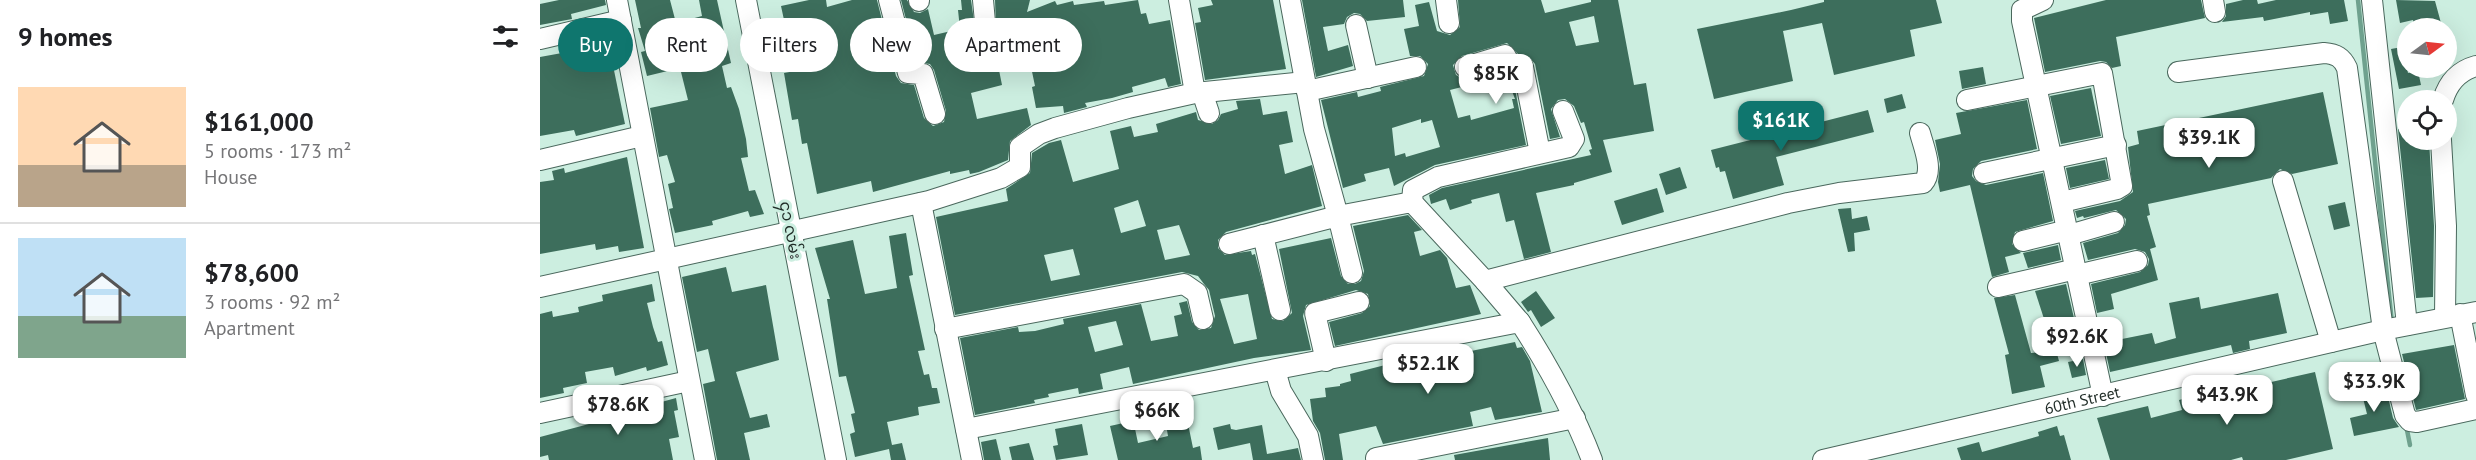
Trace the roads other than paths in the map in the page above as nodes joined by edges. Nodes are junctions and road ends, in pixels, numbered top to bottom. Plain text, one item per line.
1 (617, 0) edge
2 (746, 0) edge
3 (889, 0) edge
4 (983, 0) edge
5 (1179, 0) edge
6 (1290, 0) edge
7 (1446, 0) edge
8 (2043, 0) edge
9 (2372, 0) edge
10 (621, 18) edge
11 (985, 18) edge
12 (1449, 23) dead end
13 (1356, 25) dead end
14 (558, 35) edge
15 (540, 39) edge
16 (2476, 66) edge
17 (1416, 67) dead end
18 (1465, 67) dead end
19 (630, 72) edge
20 (2178, 72) dead end
21 (1368, 78) junction
22 (1306, 86) junction
23 (2036, 88) junction
24 (2446, 90) edge
25 (1199, 93) junction
26 (1967, 100) dead end
27 (1563, 111) dead end
28 (1209, 113) dead end
29 (935, 114) dead end
30 (1920, 133) dead end
31 (642, 136) junction
32 (2116, 145) junction
33 (2442, 150) edge
34 (1540, 153) junction
35 (2051, 159) junction
36 (540, 160) edge
37 (1984, 173) dead end
38 (2283, 181) dead end
39 (1412, 202) junction
40 (2062, 202) junction
41 (921, 203) junction
42 (1338, 216) junction
43 (2114, 222) dead end
44 (791, 231) junction
45 (2068, 233) junction
46 (1263, 235) junction
47 (2023, 241) dead end
48 (1229, 244) dead end
49 (667, 260) junction
50 (2137, 261) dead end
51 (2076, 272) junction
52 (1352, 273) dead end
53 (1485, 280) junction
54 (540, 287) edge
55 (1998, 287) dead end
56 (1359, 302) dead end
57 (1280, 310) dead end
58 (2460, 314) edge
59 (1203, 319) dead end
60 (1520, 322) junction
61 (2394, 328) junction
62 (945, 329) junction
63 (2089, 330) junction
64 (2044, 340) dead end
65 (2331, 342) junction
66 (1326, 361) junction
67 (1275, 370) junction
68 (689, 381) junction
69 (2476, 395) edge
70 (2103, 396) junction
71 (2476, 409) edge
72 (540, 413) edge
73 (1575, 418) junction
74 (966, 429) junction
75 (1376, 458) dead end
76 (705, 460) edge
77 (836, 460) edge
78 (972, 460) edge
79 (1313, 460) edge
80 (1592, 460) edge
81 (1823, 460) edge

1 - 10 street
2 - 44 street, ၄၁ လမ်း
3 - 29 street
4 - 11 street
5 - 25 street
6 - 22 street
7 - 12 street
8 - 23 street
9 - 61 street
13 - 21 street
14 - 15 street
16 - 24 street
17 - 21 street
18 - 34 street
19 - 31 street
20 - 61 street
21 - 22 street
22 - 25 street
22 - 42 street
23 - 26 street
23 - 32 street
23 - 35 street
25 - 28 street
25 - 41 street
27 - 34 street
30 - 53 street
31 - 36 street
31 - 49 street
32 - 35 street
32 - 40 street
33 - 58 street
34 - 39 street
35 - 37 street
35 - 40 street
38 - 65 street
39 - 42 street
39 - 53 street
40 - 45 street
41 - 44 street
41 - 62 street
42 - 46 street
42 - 52 street
43 - 45 street
44 - 49 street
44 - 77 street, ၄၁ လမ်း
45 - 47 street
45 - 51 street
46 - 48 street
46 - 57 street
49 - 54 street
49 - 68 street
50 - 51 street
51 - 55 street
51 - 63 street
53 - 60 street
56 - 66 street
58 - 61 street, 60th Street
58 - 69 street
59 - 62 street
60 - 66 street
60 - 73 street
61 - 65 street, 60th Street
61 - 71 street
62 - 74 street
63 - 64 street
63 - 70 street
65 - 70 street, 60th Street
66 - 67 street
67 - 74 street
67 - 79 street
68 - 72 street
68 - 76 street
70 - 81 street, 60th Street
73 - 75 street
73 - 80 street
74 - 78 street

